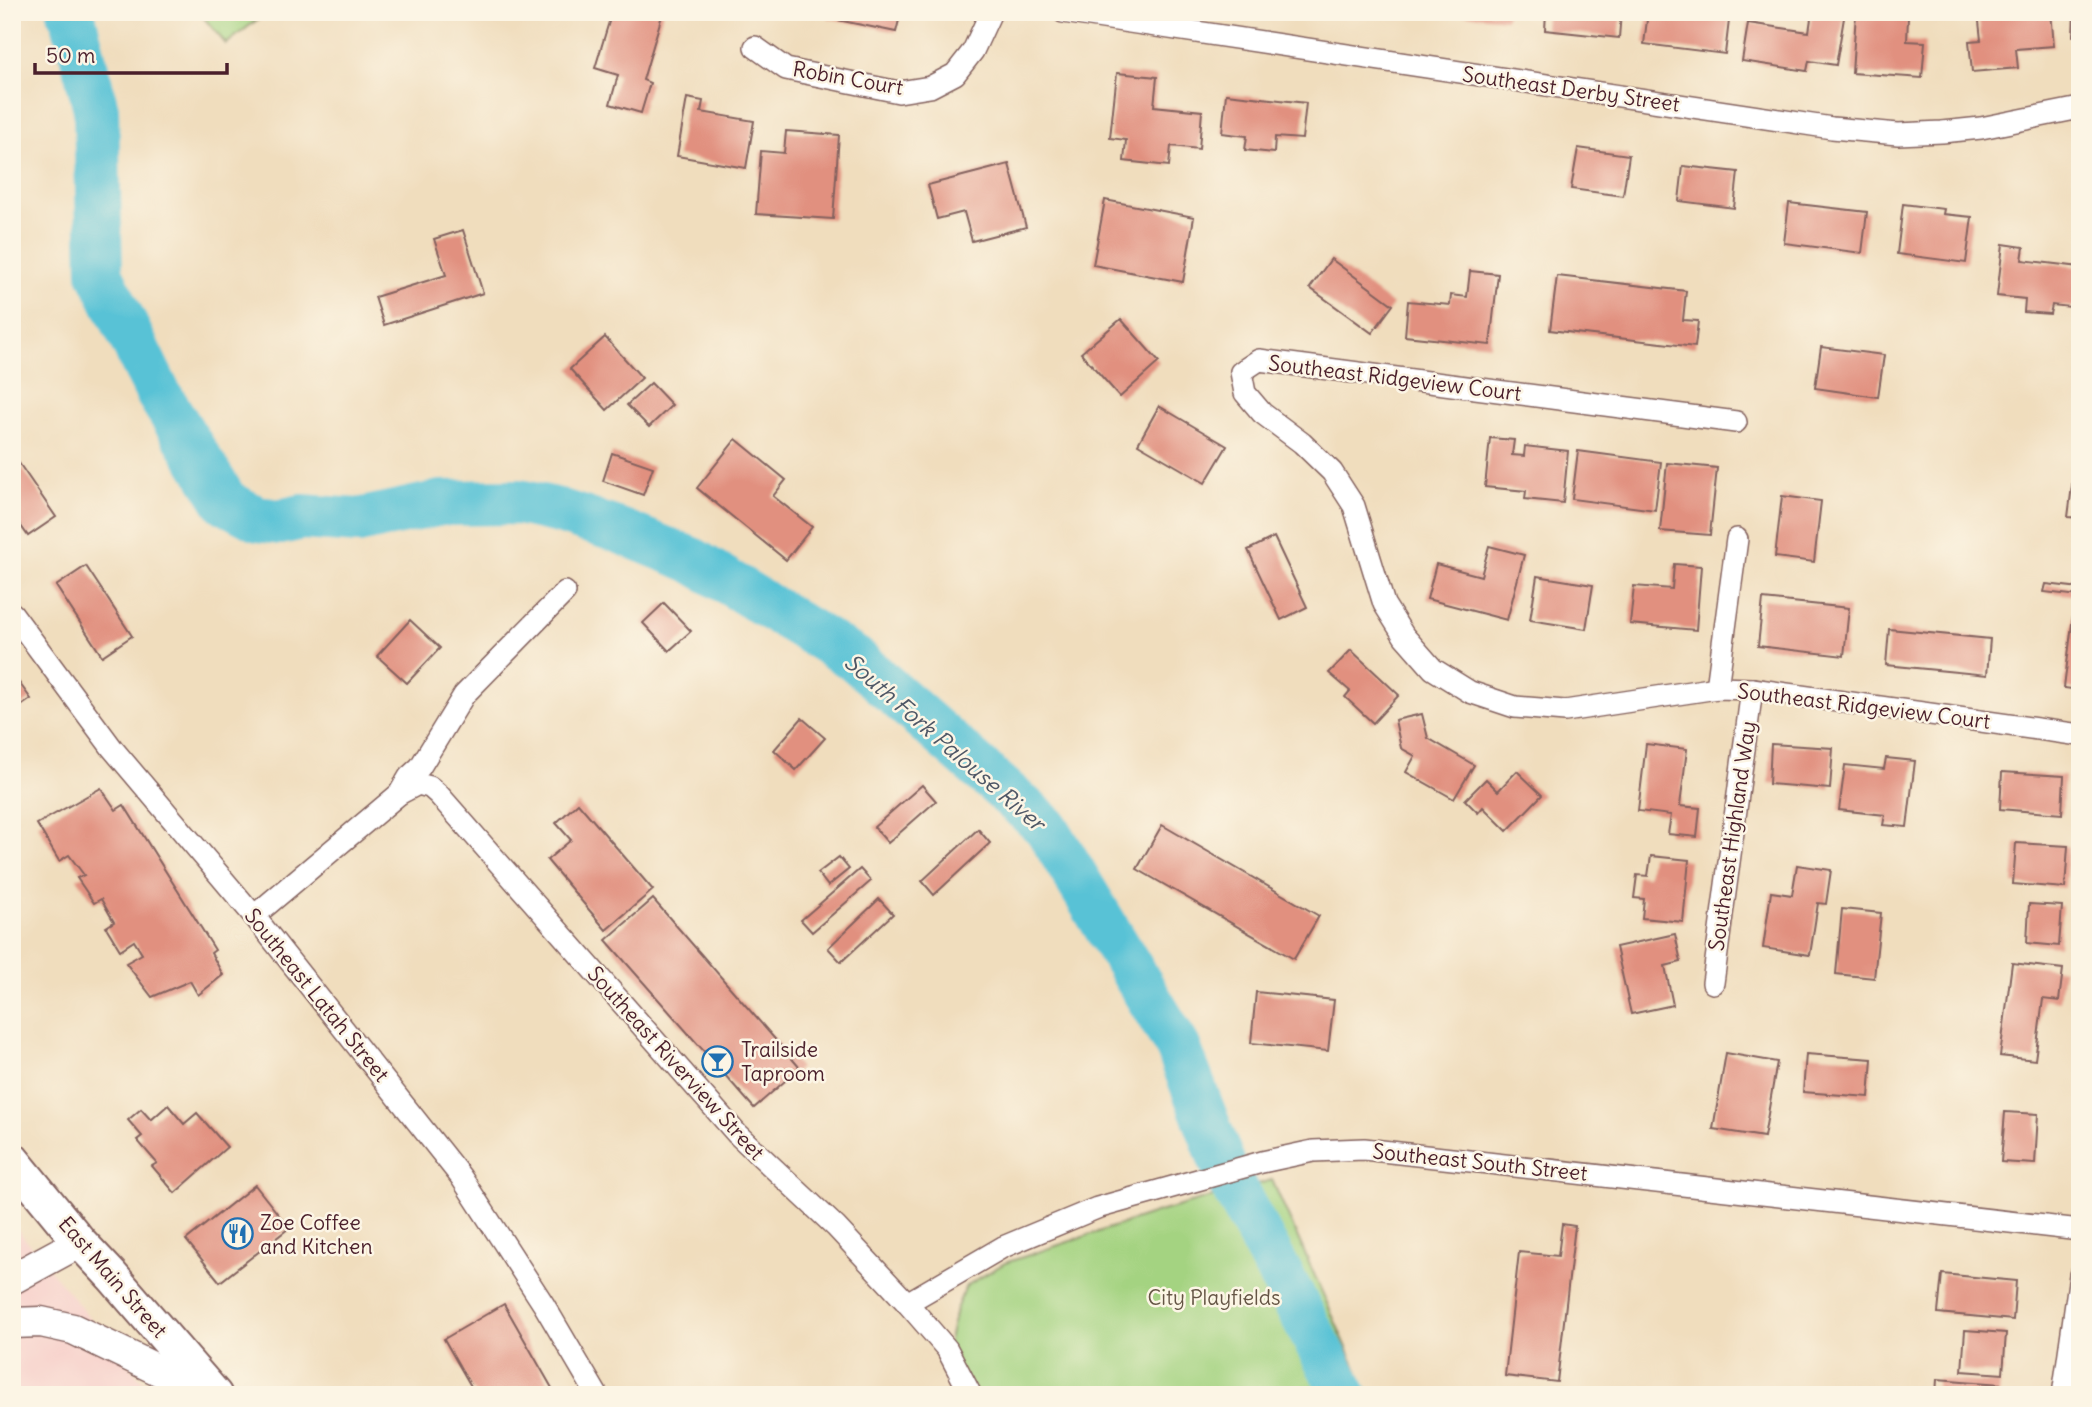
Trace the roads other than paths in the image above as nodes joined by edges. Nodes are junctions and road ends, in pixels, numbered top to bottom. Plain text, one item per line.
1 (991, 12) edge
2 (1063, 12) edge
3 (755, 47) dead end
4 (2080, 108) edge
5 (1736, 422) dead end
6 (1737, 538) dead end
7 (565, 592) dead end
8 (12, 613) edge
9 (1717, 688) junction
10 (1752, 689) junction
11 (2080, 735) edge
12 (400, 794) junction
13 (254, 916) junction
14 (1713, 983) dead end
15 (12, 1159) edge
16 (2080, 1230) edge
17 (80, 1242) junction
18 (2080, 1275) edge
19 (12, 1279) edge
20 (907, 1303) junction
21 (12, 1323) edge
22 (213, 1395) edge
23 (597, 1395) edge
24 (971, 1395) edge
25 (2063, 1395) edge

1 - 3 street, Robin Court
2 - 4 street, Southeast Derby Street
5 - 9 street, Southeast Ridgeview Court
6 - 9 street
7 - 12 street
8 - 13 street, Southeast Latah Street
9 - 10 street, Southeast Ridgeview Court
10 - 11 street, Southeast Ridgeview Court
10 - 14 street, Southeast Highland Way
12 - 13 street
12 - 20 street, Southeast Riverview Street
13 - 23 street, Southeast Latah Street
15 - 17 main road, East Main Street
16 - 20 street, Southeast South Street
17 - 19 main road
17 - 22 main road, East Main Street
18 - 25 street
20 - 24 street, Southeast Riverview Street
21 - 22 main road

